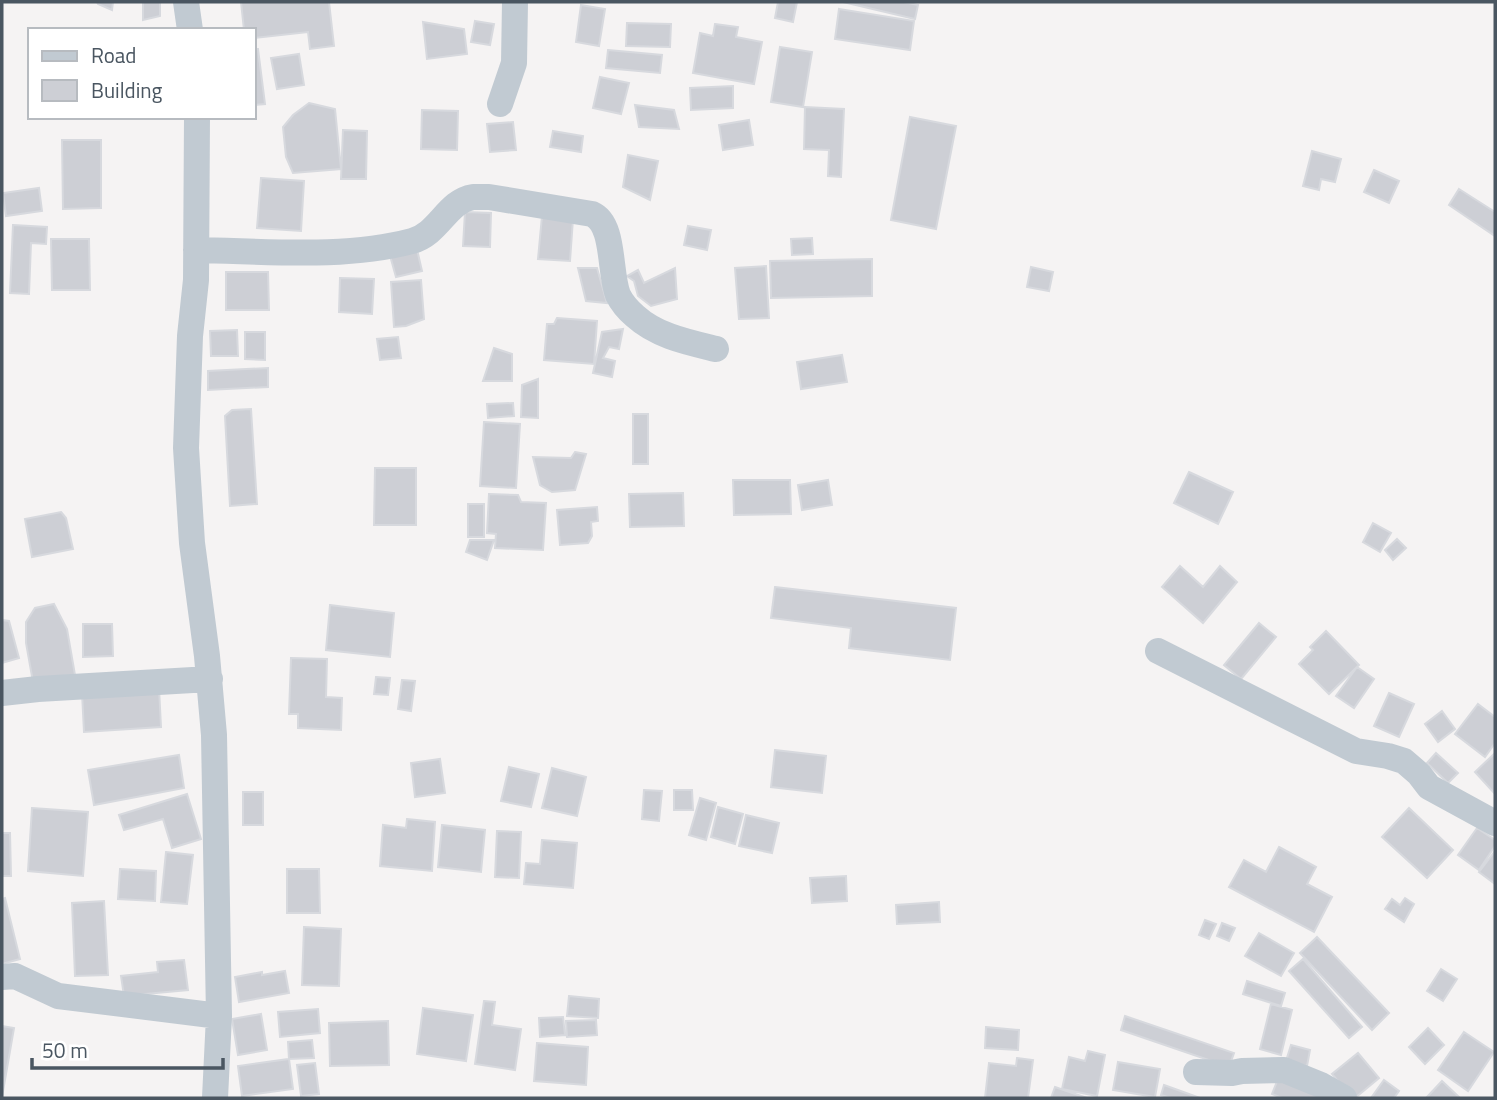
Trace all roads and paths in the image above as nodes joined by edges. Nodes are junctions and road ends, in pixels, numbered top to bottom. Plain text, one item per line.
1 (186, 2) edge
2 (515, 2) edge
3 (190, 28) edge
4 (500, 104) dead end
5 (197, 119) edge
6 (196, 250) junction
7 (716, 349) dead end
8 (1158, 652) dead end
9 (209, 679) junction
10 (2, 693) edge
11 (1495, 823) edge
12 (2, 977) edge
13 (219, 1016) junction
14 (1196, 1072) dead end
15 (215, 1098) edge
16 (1344, 1098) edge

1 - 3 street
2 - 4 street
5 - 6 street
6 - 7 street
6 - 9 street
8 - 11 street
9 - 10 street
9 - 13 street
12 - 13 street
13 - 15 street
14 - 16 street

